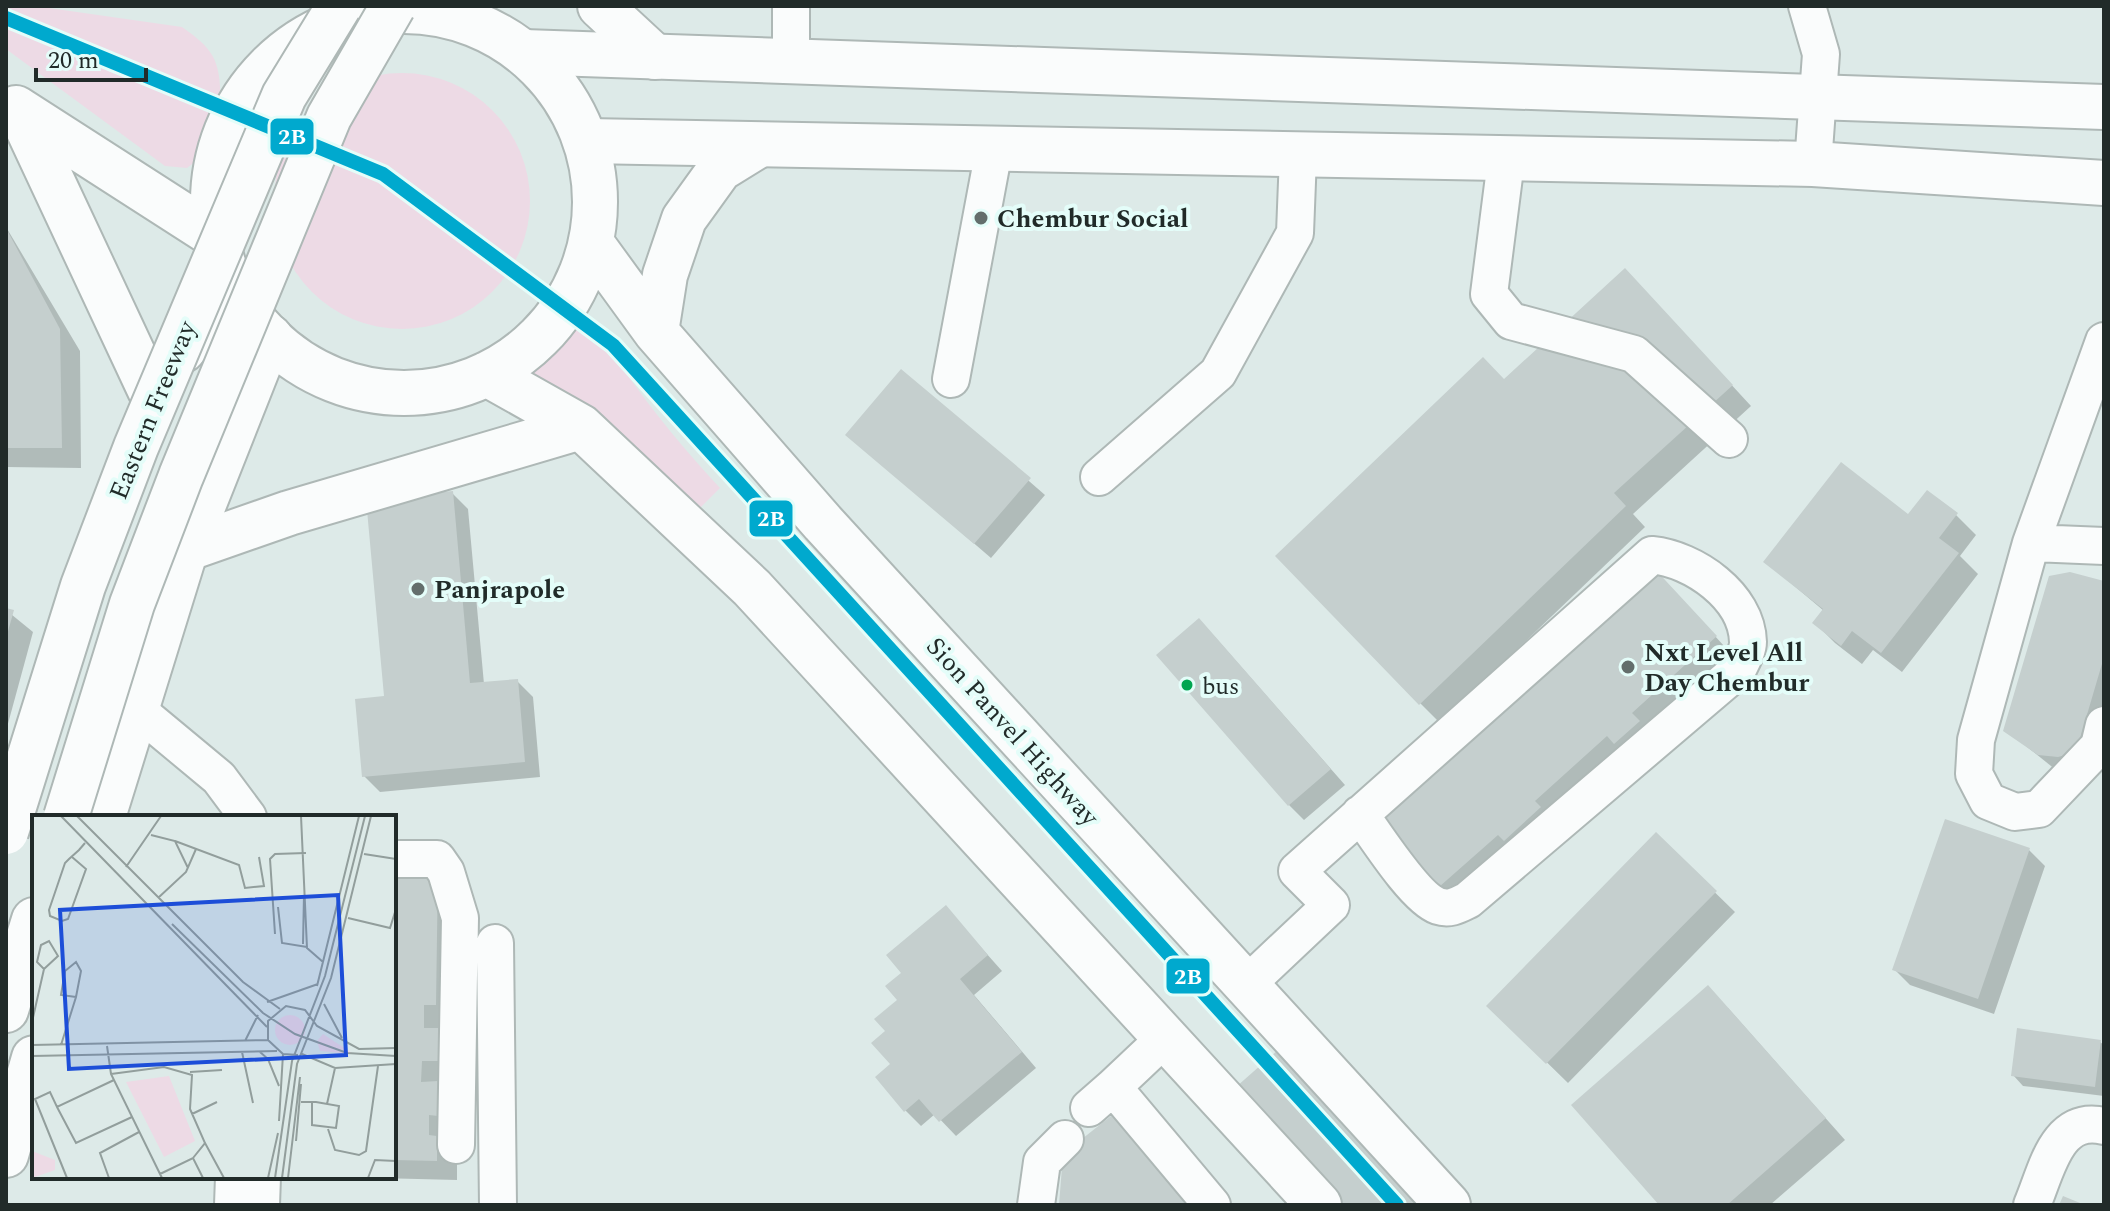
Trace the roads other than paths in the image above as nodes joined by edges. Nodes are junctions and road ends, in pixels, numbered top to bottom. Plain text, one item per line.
1 (393, 6) edge
2 (600, 6) edge
3 (791, 6) edge
4 (1807, 6) edge
5 (336, 12) edge
6 (482, 16) edge
7 (524, 52) junction
8 (655, 57) junction
9 (791, 60) junction
10 (1817, 97) junction
11 (13, 106) edge
12 (2104, 107) edge
13 (587, 141) junction
14 (759, 145) junction
15 (994, 150) junction
16 (1298, 156) junction
17 (1506, 161) junction
18 (1813, 164) junction
19 (2104, 183) edge
20 (209, 232) junction
21 (592, 244) junction
22 (230, 293) junction
23 (656, 332) junction
24 (270, 337) junction
25 (2104, 341) edge
26 (487, 374) junction
27 (951, 379) dead end
28 (150, 390) junction
29 (581, 427) junction
30 (1729, 439) dead end
31 (1099, 477) dead end
32 (2031, 543) junction
33 (2104, 546) edge
34 (186, 549) junction
35 (136, 709) junction
36 (2104, 725) edge
37 (6, 791) edge
38 (6, 811) edge
39 (1360, 814) junction
40 (67, 815) edge
41 (104, 815) edge
42 (247, 815) edge
43 (32, 821) edge
44 (6, 832) edge
45 (396, 859) edge
46 (32, 926) edge
47 (495, 943) dead end
48 (1246, 985) junction
49 (6, 1010) edge
50 (1165, 1038) junction
51 (32, 1065) edge
52 (2104, 1126) edge
53 (1065, 1139) dead end
54 (456, 1145) dead end
55 (6, 1155) edge
56 (234, 1179) edge
57 (262, 1179) edge
58 (233, 1205) edge
59 (261, 1205) edge
60 (498, 1205) edge
61 (1036, 1205) edge
62 (1212, 1205) edge
63 (1319, 1205) edge
64 (1448, 1205) edge
65 (2032, 1205) edge

1 - 40 main road, Eastern Freeway, bridge
2 - 8 main road
3 - 9 street
4 - 10 street
5 - 6 main road
5 - 20 main road
5 - 44 main road, Eastern Freeway, bridge
6 - 7 main road
7 - 8 main road
7 - 13 main road
8 - 9 main road
9 - 10 main road
10 - 12 main road
10 - 18 street
11 - 20 main road
11 - 28 main road
13 - 14 main road
13 - 21 main road
14 - 15 main road
14 - 23 main road
15 - 16 main road
15 - 27 street
16 - 17 main road
16 - 31 street
17 - 18 main road
17 - 30 street
18 - 19 main road
20 - 22 main road
21 - 23 main road, Sion Panvel Highway
21 - 26 main road
22 - 24 main road
22 - 28 main road
23 - 48 main road, Sion Panvel Highway
24 - 26 main road
24 - 34 main road
25 - 32 street
26 - 29 main road
28 - 37 main road
29 - 34 main road
29 - 50 main road
32 - 33 street
32 - 36 street
34 - 35 main road
35 - 41 main road
35 - 42 street
38 - 43 main road
39 - 39 street
39 - 48 street
45 - 54 street
46 - 49 main road
47 - 60 street
48 - 64 main road, Sion Panvel Highway
50 - 62 street
50 - 63 main road
51 - 55 main road
52 - 65 street
53 - 61 street
56 - 58 street
57 - 59 street

